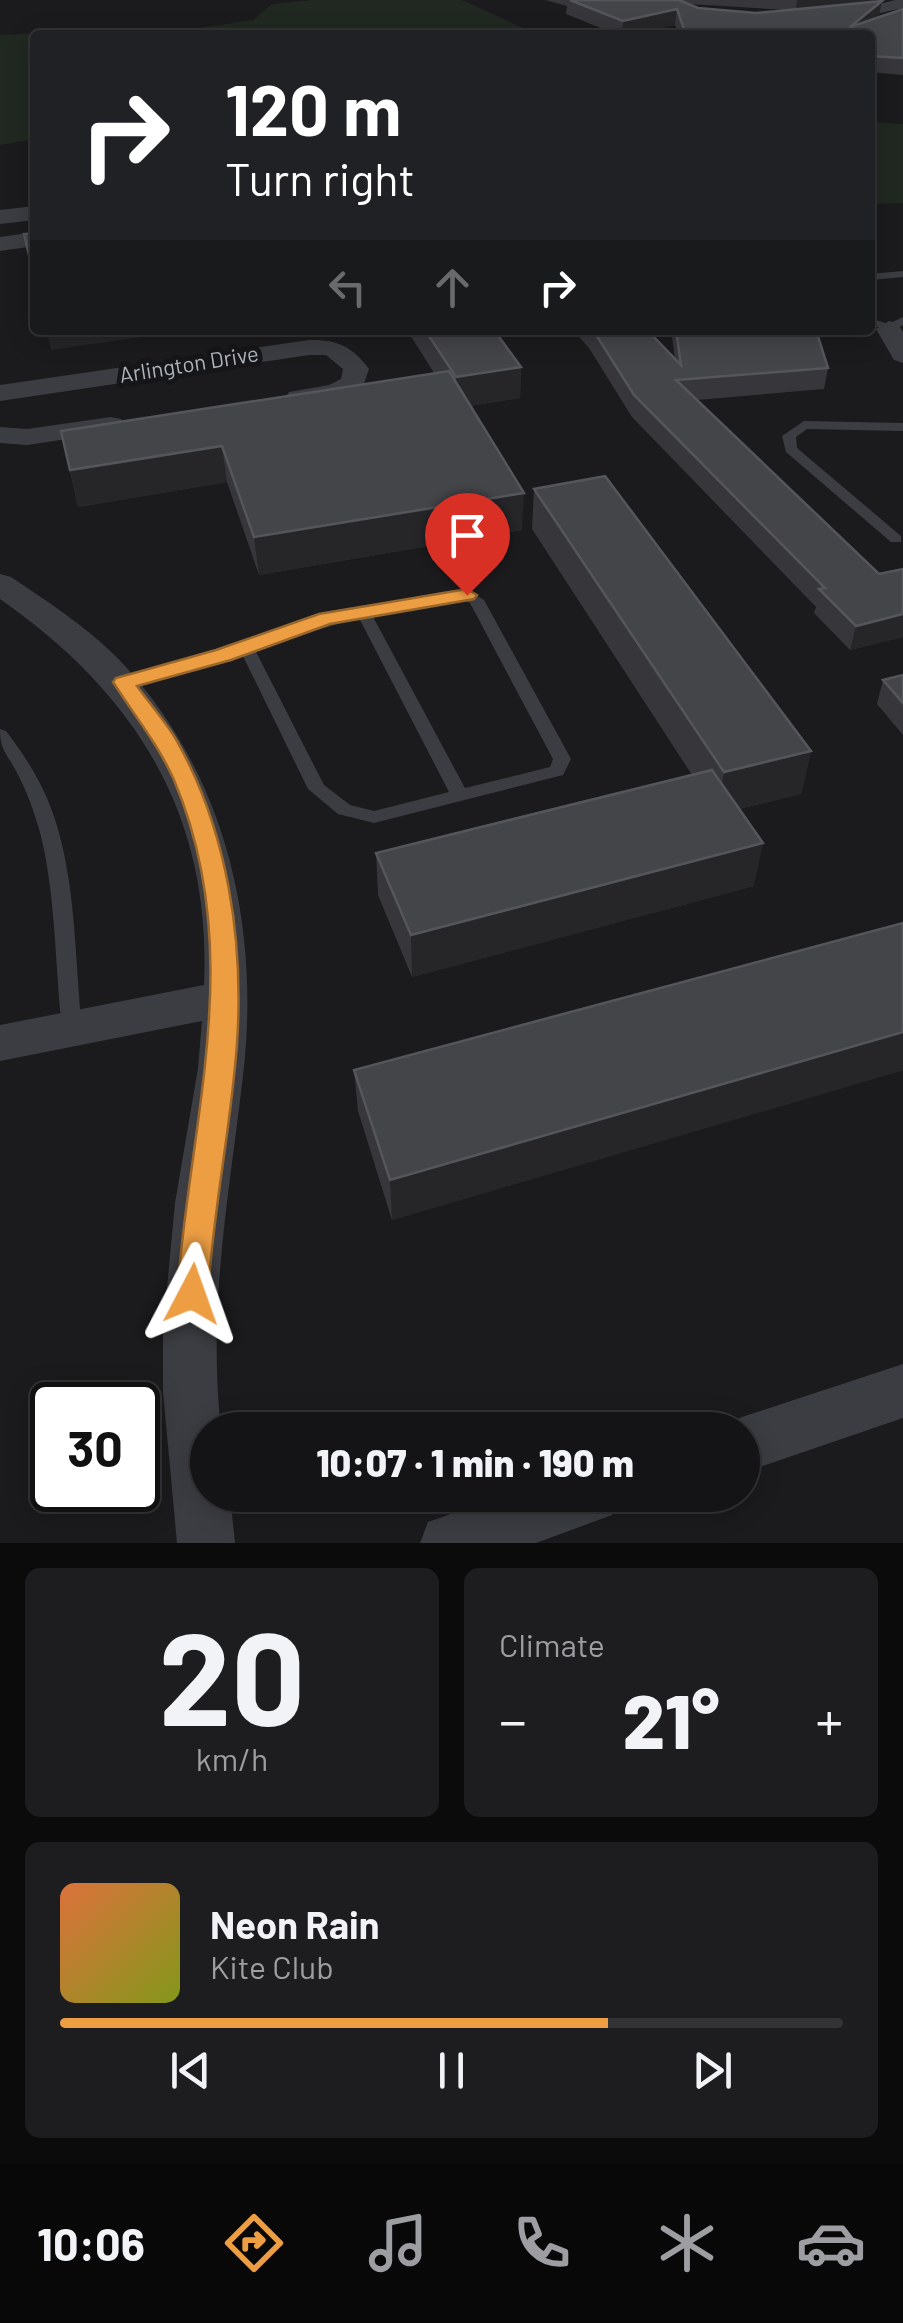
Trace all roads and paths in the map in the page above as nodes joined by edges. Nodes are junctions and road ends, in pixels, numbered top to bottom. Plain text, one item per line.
1 (903, 3) edge
2 (814, 20) edge
3 (30, 214) edge
4 (0, 217) edge
5 (30, 240) edge
6 (0, 244) edge
7 (901, 276) edge
8 (875, 277) edge
9 (887, 323) edge
10 (903, 355) edge
11 (0, 392) edge
12 (278, 401) edge
13 (143, 420) edge
14 (903, 427) edge
15 (0, 435) edge
16 (896, 539) dead end
17 (0, 584) edge
18 (363, 612) junction
19 (246, 647) junction
20 (123, 682) junction
21 (0, 735) edge
22 (460, 796) junction
23 (224, 1000) junction
24 (72, 1029) junction
25 (0, 1043) edge
26 (903, 1390) edge
27 (760, 1439) edge
28 (541, 1512) edge
29 (206, 1543) edge
30 (449, 1543) edge

1 - 2 street
3 - 4 street
5 - 6 street
7 - 8 lane
9 - 10 street
11 - 12 street, Arlington Drive
13 - 15 street, Arlington Drive
14 - 16 lane
17 - 20 street
18 - 19 lane
18 - 22 lane
18 - 22 lane
19 - 20 lane
19 - 22 lane
20 - 23 street
21 - 24 lane
23 - 24 street
23 - 29 street
24 - 25 street
26 - 27 street
28 - 30 street

